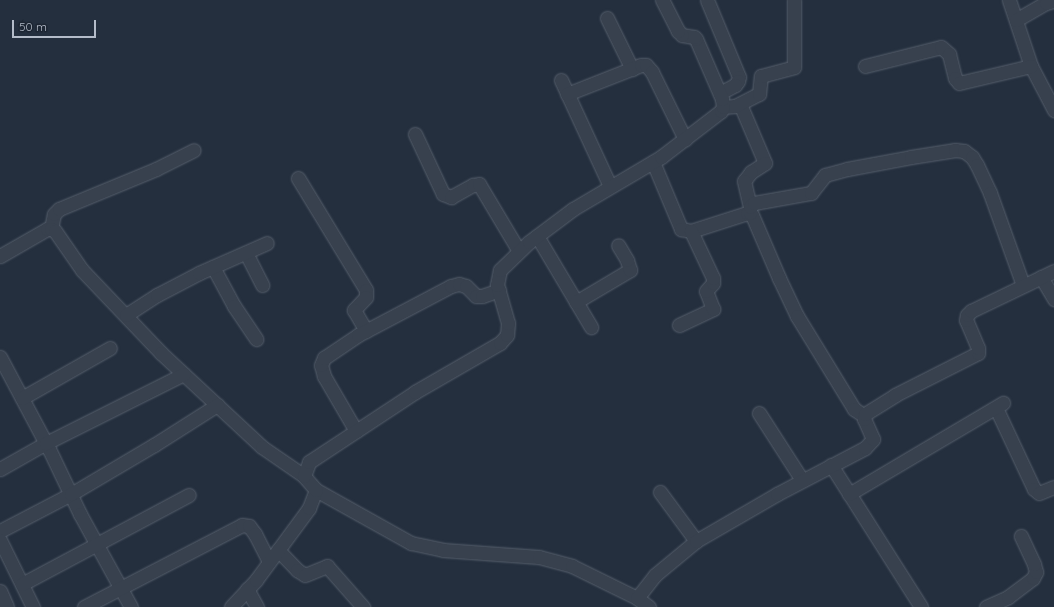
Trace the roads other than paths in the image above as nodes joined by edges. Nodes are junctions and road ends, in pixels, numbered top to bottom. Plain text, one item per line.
1 (662, 0) edge
2 (707, 0) edge
3 (794, 0) edge
4 (1009, 0) edge
5 (1054, 1) edge
6 (607, 18) dead end
7 (1016, 20) junction
8 (865, 66) dead end
9 (1031, 66) junction
10 (632, 69) junction
11 (561, 80) dead end
12 (567, 94) junction
13 (720, 94) junction
14 (740, 104) junction
15 (723, 107) junction
16 (1054, 110) edge
17 (415, 134) dead end
18 (685, 139) junction
19 (194, 150) dead end
20 (653, 162) junction
21 (298, 178) dead end
22 (610, 186) junction
23 (750, 210) junction
24 (51, 229) junction
25 (691, 231) junction
26 (537, 236) junction
27 (267, 243) dead end
28 (618, 245) dead end
29 (519, 251) junction
30 (246, 253) junction
31 (0, 256) edge
32 (212, 267) junction
33 (1054, 271) edge
34 (1041, 277) junction
35 (262, 284) dead end
36 (1023, 285) junction
37 (499, 290) junction
38 (1054, 299) edge
39 (576, 302) junction
40 (126, 315) junction
41 (680, 325) dead end
42 (591, 327) dead end
43 (366, 331) junction
44 (256, 339) dead end
45 (110, 348) dead end
46 (0, 358) edge
47 (184, 374) junction
48 (22, 398) junction
49 (217, 405) junction
50 (759, 413) dead end
51 (863, 415) junction
52 (356, 431) junction
53 (46, 442) junction
54 (831, 465) junction
55 (0, 469) edge
56 (304, 476) junction
57 (802, 480) junction
58 (1054, 487) edge
59 (316, 490) junction
60 (660, 492) dead end
61 (71, 494) junction
62 (849, 494) junction
63 (189, 495) dead end
64 (0, 531) edge
65 (1021, 536) dead end
66 (0, 540) edge
67 (696, 541) junction
68 (97, 544) junction
69 (278, 550) junction
70 (269, 562) junction
71 (22, 584) junction
72 (121, 588) junction
73 (247, 589) junction
74 (637, 598) junction
75 (34, 607) edge
76 (84, 607) edge
77 (131, 607) edge
78 (231, 607) edge
79 (258, 607) edge
80 (363, 607) edge
81 (649, 607) edge
82 (921, 607) edge
83 (986, 607) edge

1 - 13 street
2 - 13 street
3 - 14 street
4 - 7 street
5 - 7 street
6 - 10 street
7 - 9 street
8 - 9 street
9 - 16 street
10 - 12 street
10 - 18 street
11 - 12 street
12 - 22 street
13 - 15 street
14 - 15 street
14 - 23 street
15 - 18 street
17 - 29 street
18 - 20 street
19 - 24 street
20 - 22 street
20 - 25 street
21 - 43 street
22 - 26 street
23 - 25 street
23 - 36 street
23 - 51 street
24 - 31 street
24 - 40 street
25 - 41 street
26 - 29 street
26 - 39 street
27 - 30 street
28 - 39 street
29 - 37 street
30 - 32 street
30 - 35 street
32 - 40 street
32 - 44 street
33 - 34 street
34 - 36 street
34 - 38 street
36 - 51 street
37 - 43 street
37 - 52 street
39 - 42 street
40 - 47 street
43 - 52 street
45 - 48 street
46 - 48 street
47 - 49 street
47 - 53 street
48 - 53 street
49 - 56 street
49 - 61 street
50 - 57 street
51 - 54 street
52 - 56 street
53 - 55 street
53 - 61 street
54 - 57 street
54 - 62 street
56 - 59 street
57 - 67 street
58 - 62 street
59 - 69 street
59 - 74 street
60 - 67 street
61 - 64 street
61 - 68 street
62 - 82 street
63 - 68 street
65 - 83 street
66 - 71 street
67 - 74 street
68 - 71 street
68 - 72 street
69 - 70 street
69 - 80 street
70 - 72 street
70 - 73 street
71 - 75 street
72 - 76 street
72 - 77 street
73 - 78 street
73 - 79 street
74 - 81 street

